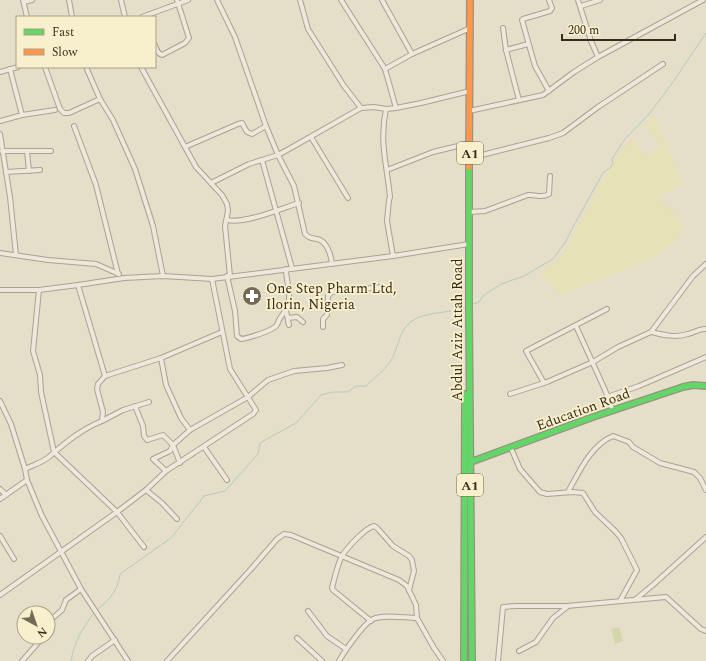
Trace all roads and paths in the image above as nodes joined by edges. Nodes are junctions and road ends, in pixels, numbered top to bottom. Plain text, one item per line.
1 (32, 0) edge
2 (69, 0) edge
3 (121, 0) edge
4 (188, 0) edge
5 (217, 0) edge
6 (300, 0) edge
7 (341, 0) edge
8 (382, 0) edge
9 (470, 0) edge
10 (549, 0) edge
11 (578, 0) edge
12 (600, 0) edge
13 (703, 0) edge
14 (23, 1) edge
15 (178, 2) edge
16 (581, 6) junction
17 (27, 16) edge
18 (72, 16) edge
19 (125, 16) edge
20 (145, 16) edge
21 (503, 28) dead end
22 (468, 30) junction
23 (528, 44) junction
24 (156, 48) edge
25 (506, 50) junction
26 (412, 54) junction
27 (598, 56) junction
28 (663, 64) dead end
29 (16, 68) edge
30 (46, 68) edge
31 (86, 68) edge
32 (142, 68) edge
33 (10, 69) junction
34 (385, 69) junction
35 (0, 72) edge
36 (549, 91) junction
37 (466, 92) junction
38 (100, 99) junction
39 (519, 100) junction
40 (361, 108) junction
41 (396, 108) junction
42 (386, 109) junction
43 (55, 110) dead end
44 (469, 111) junction
45 (22, 115) junction
46 (0, 120) edge
47 (74, 126) dead end
48 (266, 126) junction
49 (0, 136) edge
50 (311, 137) junction
51 (466, 144) junction
52 (185, 147) junction
53 (2, 151) junction
54 (27, 151) junction
55 (51, 151) dead end
56 (278, 155) junction
57 (470, 158) junction
58 (262, 160) junction
59 (40, 170) dead end
60 (387, 170) junction
61 (29, 171) junction
62 (6, 172) junction
63 (550, 176) dead end
64 (211, 183) junction
65 (348, 198) dead end
66 (299, 203) junction
67 (276, 210) junction
68 (470, 212) junction
69 (227, 220) junction
70 (468, 245) junction
71 (0, 254) edge
72 (16, 255) junction
73 (393, 256) junction
74 (332, 264) junction
75 (706, 264) edge
76 (292, 268) junction
77 (286, 269) junction
78 (118, 274) junction
79 (163, 276) junction
80 (229, 276) junction
81 (124, 278) junction
82 (212, 278) junction
83 (78, 285) junction
84 (382, 287) dead end
85 (0, 290) edge
86 (39, 290) junction
87 (467, 307) junction
88 (607, 309) dead end
89 (286, 311) junction
90 (288, 318) junction
91 (303, 322) dead end
92 (289, 325) dead end
93 (576, 326) junction
94 (323, 327) dead end
95 (706, 329) edge
96 (222, 332) junction
97 (651, 332) junction
98 (706, 357) edge
99 (161, 358) junction
100 (593, 362) junction
101 (342, 365) dead end
102 (105, 376) junction
103 (544, 383) junction
104 (706, 386) edge
105 (510, 394) dead end
106 (248, 397) junction
107 (607, 397) junction
108 (0, 401) edge
109 (149, 402) dead end
110 (135, 406) junction
111 (612, 411) junction
112 (102, 421) junction
113 (190, 430) junction
114 (173, 445) junction
115 (204, 447) junction
116 (511, 448) junction
117 (54, 452) junction
118 (470, 462) junction
119 (180, 463) junction
120 (464, 464) junction
121 (25, 469) junction
122 (166, 471) junction
123 (27, 480) junction
124 (226, 480) dead end
125 (0, 489) edge
126 (146, 490) junction
127 (706, 490) edge
128 (568, 492) junction
129 (6, 495) junction
130 (0, 499) edge
131 (117, 512) junction
132 (177, 519) dead end
133 (0, 536) edge
134 (706, 537) edge
135 (144, 547) dead end
136 (61, 552) junction
137 (342, 556) junction
138 (14, 559) dead end
139 (81, 589) junction
140 (409, 590) junction
141 (0, 595) edge
142 (635, 599) junction
143 (620, 600) junction
144 (567, 606) junction
145 (308, 610) dead end
146 (56, 615) edge
147 (417, 618) junction
148 (371, 621) junction
149 (706, 631) edge
150 (297, 638) dead end
151 (115, 640) junction
152 (36, 645) edge
153 (346, 649) junction
154 (519, 651) dead end
155 (22, 661) edge
156 (89, 661) edge
157 (128, 661) edge
158 (167, 661) edge
159 (322, 661) edge
160 (339, 661) edge
161 (443, 661) edge
162 (464, 661) edge
163 (472, 661) edge
164 (498, 661) edge

1 - 14 street
2 - 18 street
3 - 19 street
4 - 15 street
5 - 48 street
6 - 40 street
7 - 34 street
8 - 26 street
9 - 22 main road, Abdul Aziz Attah Road / A1
10 - 23 street
11 - 16 street
12 - 16 street
13 - 27 street
14 - 17 street
15 - 20 street
15 - 24 street
16 - 27 street
21 - 25 street
22 - 26 street
22 - 37 main road, Abdul Aziz Attah Road / A1
22 - 44 main road, Abdul Aziz Attah Road / A1
23 - 25 street
23 - 36 street
25 - 39 street
26 - 34 street
27 - 36 street
28 - 57 street
29 - 33 street
30 - 38 street
31 - 38 street
32 - 52 street
33 - 35 street
33 - 45 street
34 - 41 street
36 - 39 street
37 - 41 street
37 - 51 main road, Abdul Aziz Attah Road / A1
38 - 79 street
39 - 44 street
40 - 42 street
40 - 50 street
41 - 42 street
42 - 60 street
43 - 45 street
44 - 57 main road, Abdul Aziz Attah Road / A1
45 - 46 street
47 - 78 street
48 - 52 street
48 - 56 street
49 - 53 street
50 - 56 street
50 - 65 street
51 - 60 street
51 - 70 main road, Abdul Aziz Attah Road / A1
52 - 64 street
53 - 54 street
53 - 62 street
54 - 55 street
54 - 61 street
56 - 58 street
56 - 66 street
57 - 68 main road, Abdul Aziz Attah Road / A1
58 - 64 street
58 - 67 street
59 - 61 street
60 - 73 street
61 - 62 street
62 - 72 street
63 - 68 street
64 - 69 street
66 - 67 street
66 - 74 street
67 - 69 street
67 - 76 street
68 - 70 main road, Abdul Aziz Attah Road / A1
69 - 80 street
70 - 73 street
70 - 87 main road, Abdul Aziz Attah Road / A1
71 - 72 street
72 - 78 street
73 - 74 street
74 - 76 street
75 - 97 street
76 - 77 street
77 - 80 street
77 - 89 street
78 - 81 street
79 - 81 street
79 - 82 street
80 - 82 street
80 - 89 street
81 - 83 street
82 - 96 street
83 - 86 street
83 - 102 street
84 - 94 street
85 - 86 street
86 - 117 street
87 - 118 main road, Abdul Aziz Attah Road / A1
87 - 120 main road, Abdul Aziz Attah Road / A1
88 - 93 street
89 - 90 street
90 - 91 street
90 - 92 street
93 - 100 street
93 - 103 street
95 - 97 street
96 - 99 street
96 - 106 street
97 - 100 street
98 - 107 street
99 - 102 street
99 - 113 street
100 - 103 street
100 - 107 street
101 - 106 street
102 - 112 street
103 - 105 street
104 - 111 main road, Education Road
106 - 113 street
106 - 115 street
107 - 111 street
108 - 121 street
109 - 110 street
110 - 112 street
110 - 114 street
111 - 116 main road, Education Road
112 - 117 street
113 - 114 street
114 - 119 street
114 - 122 street
115 - 119 street
115 - 124 street
116 - 118 main road, Education Road
116 - 128 street
117 - 121 street
117 - 131 street
118 - 120 main road, Education Road
118 - 163 main road, Abdul Aziz Attah Road / A1
119 - 122 street
120 - 162 main road, Abdul Aziz Attah Road / A1
121 - 123 street
122 - 126 street
123 - 129 street
123 - 136 street
125 - 129 street
126 - 131 street
126 - 132 street
127 - 128 street
128 - 143 street
129 - 130 street
131 - 135 street
131 - 136 street
133 - 138 street
134 - 142 street
136 - 139 street
136 - 141 street
137 - 140 street
137 - 140 street
137 - 148 street
137 - 158 street
139 - 146 street
139 - 151 street
140 - 147 street
142 - 143 street
142 - 149 street
143 - 144 street
144 - 154 street
144 - 164 street
145 - 153 street
147 - 148 street
147 - 161 street
148 - 153 street
150 - 159 street
151 - 156 street
151 - 157 street
152 - 155 street
153 - 160 street

